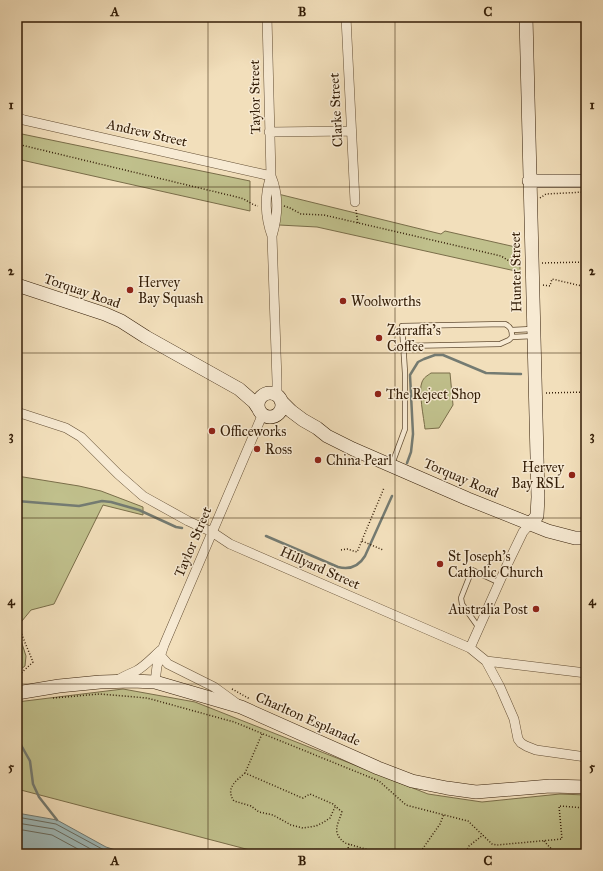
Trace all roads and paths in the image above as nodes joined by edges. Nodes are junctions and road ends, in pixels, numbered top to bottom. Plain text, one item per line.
1 (267, 17) edge
2 (346, 17) edge
3 (526, 17) edge
4 (17, 117) edge
5 (351, 131) junction
6 (269, 132) junction
7 (271, 176) junction
8 (529, 181) junction
9 (586, 181) edge
10 (586, 192) edge
11 (355, 202) joint
12 (540, 203) dead end
13 (358, 224) dead end
14 (586, 262) edge
15 (537, 263) junction
16 (17, 285) edge
17 (543, 285) dead end
18 (586, 287) edge
19 (512, 330) junction
20 (533, 333) junction
21 (512, 337) junction
22 (403, 346) junction
23 (239, 389) junction
24 (586, 392) edge
25 (546, 393) dead end
26 (274, 397) junction
27 (17, 412) edge
28 (266, 413) junction
29 (327, 436) junction
30 (392, 465) junction
31 (384, 488) dead end
32 (530, 524) junction
33 (212, 532) junction
34 (586, 538) edge
35 (363, 541) junction
36 (341, 550) dead end
37 (383, 550) dead end
38 (500, 583) junction
39 (17, 623) edge
40 (479, 628) junction
41 (470, 648) junction
42 (162, 652) junction
43 (486, 661) junction
44 (586, 673) edge
45 (17, 677) edge
46 (115, 682) junction
47 (155, 682) junction
48 (228, 687) dead end
49 (17, 693) edge
50 (48, 699) dead end
51 (255, 701) dead end
52 (241, 707) junction
53 (262, 734) junction
54 (586, 757) edge
55 (245, 773) junction
56 (586, 787) edge
57 (335, 807) junction
58 (586, 808) edge
59 (444, 814) junction
60 (483, 835) junction
61 (544, 841) junction
62 (349, 844) junction
63 (347, 854) edge
64 (382, 854) edge
65 (419, 854) edge
66 (464, 854) edge
67 (556, 854) edge

1 - 6 street, Taylor Street
2 - 5 street, Clarke Street
3 - 8 street, Hunter Street
4 - 7 street, Andrew Street
5 - 6 street
5 - 11 street, Clarke Street
6 - 7 street, Taylor Street
7 - 26 street, Taylor Street
8 - 9 street
8 - 15 street, Hunter Street
10 - 12 path
11 - 13 path
14 - 15 path
15 - 20 street, Hunter Street
16 - 23 street, Torquay Road
17 - 18 path
19 - 20 lane
19 - 21 lane
19 - 22 lane
20 - 21 lane
20 - 32 street, Hunter Street
21 - 22 lane
22 - 30 lane
23 - 26 street, Torquay Road
23 - 28 street, Torquay Road
24 - 25 path
26 - 28 street
26 - 28 street
26 - 29 street, Torquay Road
27 - 33 street, Hillyard Street
28 - 29 street, Torquay Road
28 - 33 street, Taylor Street
29 - 30 street, Torquay Road
30 - 32 street, Torquay Road
31 - 35 path
32 - 34 street, Torquay Road
32 - 38 street
33 - 41 street, Hillyard Street
33 - 42 street, Taylor Street
35 - 36 path
35 - 37 path
38 - 40 street
38 - 40 lane
39 - 45 path
40 - 41 street
41 - 43 street, Hillyard Street
42 - 46 street
42 - 47 street, Taylor Street
42 - 52 street
43 - 44 street
43 - 54 street, Hillyard Street
46 - 47 street, Charlton Esplanade
46 - 49 street, Charlton Esplanade
47 - 52 street, Charlton Esplanade
48 - 51 path
50 - 53 path
52 - 56 street, Charlton Esplanade
53 - 55 path
53 - 59 path
55 - 57 path
55 - 57 path
57 - 62 path
58 - 61 path
59 - 60 path
59 - 65 path
60 - 61 path
60 - 66 path
61 - 67 path
62 - 63 path
62 - 64 path

